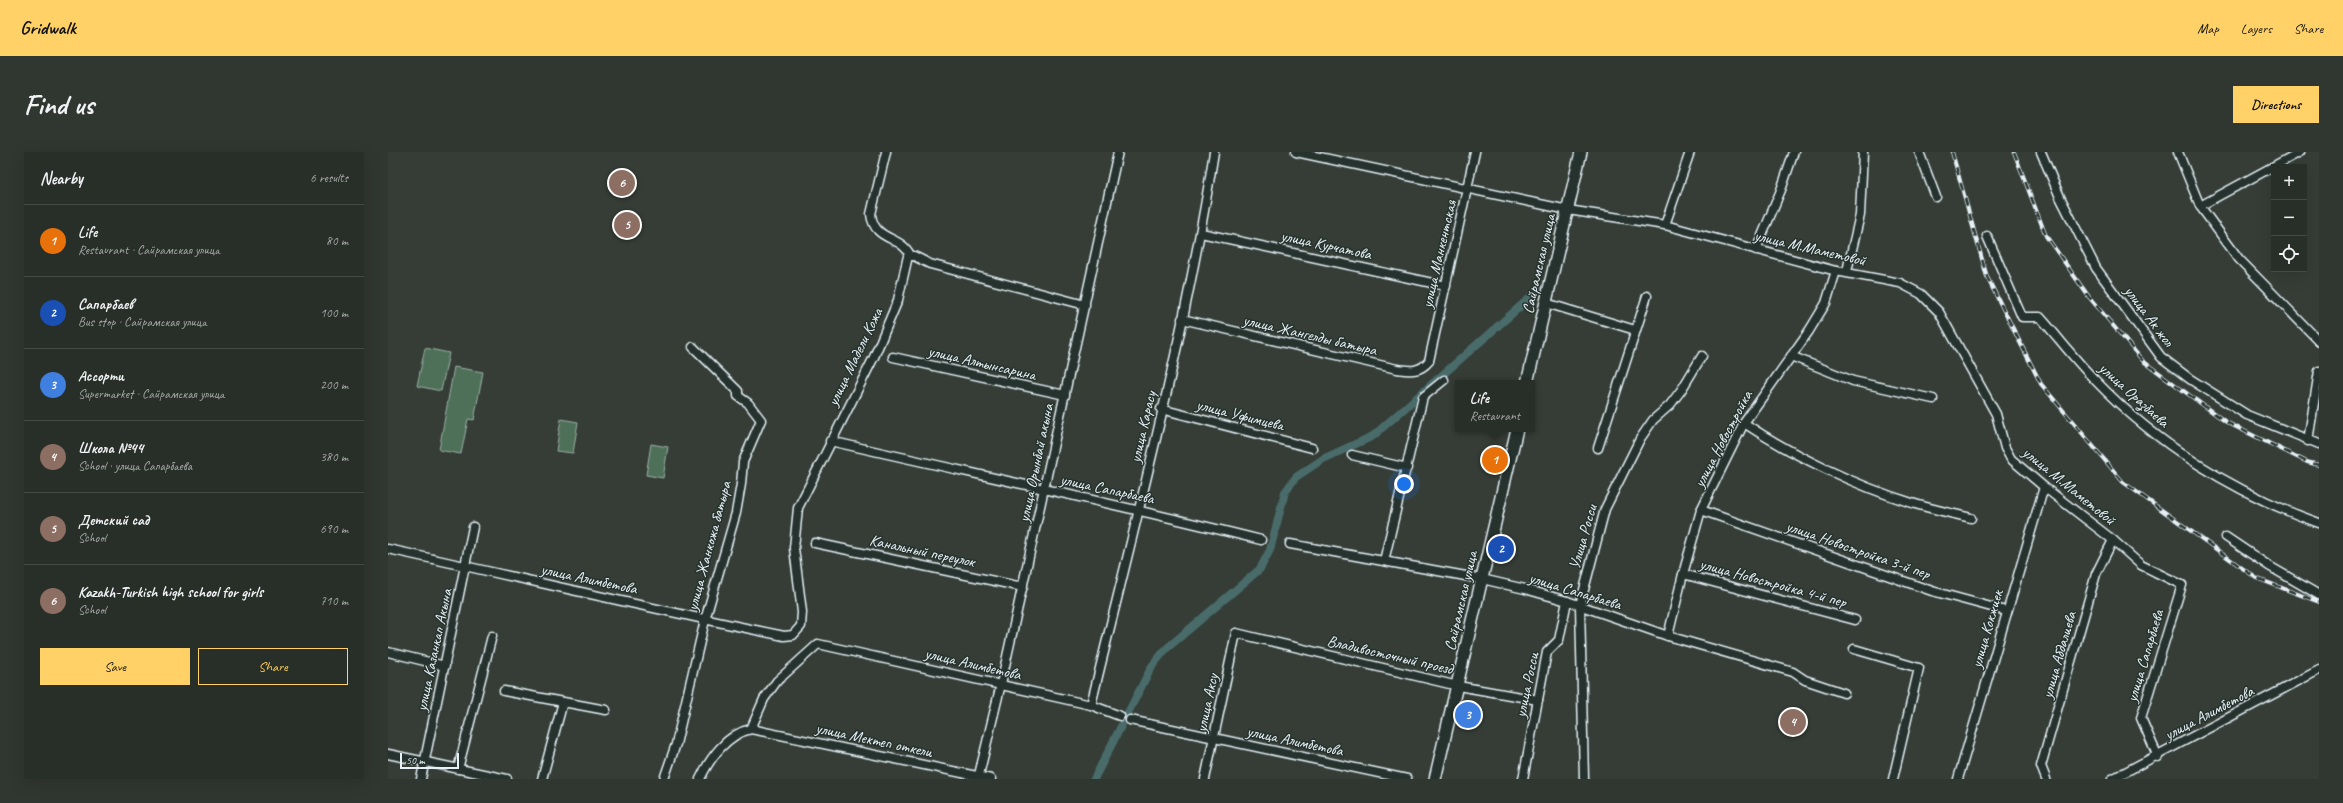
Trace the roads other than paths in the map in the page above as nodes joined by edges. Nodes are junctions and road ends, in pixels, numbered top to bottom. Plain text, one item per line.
1 (886, 152) edge
2 (1118, 152) edge
3 (1214, 152) edge
4 (1296, 152) edge
5 (1475, 152) edge
6 (1581, 152) edge
7 (1690, 152) edge
8 (1794, 152) edge
9 (1863, 152) edge
10 (1919, 152) edge
11 (2041, 152) edge
12 (2178, 152) edge
13 (2300, 152) edge
14 (1468, 189) junction
15 (1936, 197) dead end
16 (2200, 206) junction
17 (1568, 210) junction
18 (1665, 225) junction
19 (1201, 233) junction
20 (1987, 236) dead end
21 (1756, 250) junction
22 (910, 255) junction
23 (1836, 270) junction
24 (1847, 271) junction
25 (1446, 286) junction
26 (1647, 296) dead end
27 (1546, 303) junction
28 (1085, 305) junction
29 (1182, 319) junction
30 (1635, 330) junction
31 (2319, 341) edge
32 (693, 347) dead end
33 (1702, 356) dead end
34 (1791, 356) junction
35 (893, 357) dead end
36 (1429, 361) joint
37 (2319, 371) edge
38 (1444, 380) dead end
39 (1528, 380) edge
40 (1065, 396) junction
41 (1933, 398) dead end
42 (1161, 409) junction
43 (1744, 423) junction
44 (1516, 432) edge
45 (830, 441) junction
46 (2308, 441) junction
47 (2319, 444) edge
48 (1312, 448) dead end
49 (1598, 448) dead end
50 (1352, 455) dead end
51 (1407, 468) junction
52 (2044, 487) junction
53 (1044, 490) junction
54 (1139, 510) junction
55 (1701, 510) junction
56 (1971, 518) dead end
57 (2319, 523) edge
58 (473, 527) dead end
59 (2226, 537) dead end
60 (1261, 540) dead end
61 (2112, 540) junction
62 (815, 543) dead end
63 (1290, 544) dead end
64 (388, 549) edge
65 (1384, 561) junction
66 (466, 566) junction
67 (1683, 574) junction
68 (1482, 579) junction
69 (2182, 585) joint
70 (1023, 587) junction
71 (2319, 595) edge
72 (1567, 601) junction
73 (1580, 605) junction
74 (2006, 612) junction
75 (705, 620) junction
76 (1855, 620) dead end
77 (1236, 633) joint
78 (492, 636) dead end
79 (784, 636) joint
80 (1668, 636) junction
81 (1854, 649) dead end
82 (388, 652) edge
83 (445, 666) junction
84 (2319, 670) edge
85 (1001, 684) junction
86 (1458, 686) junction
87 (504, 691) dead end
88 (1844, 693) dead end
89 (1538, 700) junction
90 (563, 702) junction
91 (1090, 706) junction
92 (606, 710) dead end
93 (1120, 716) dead end
94 (1130, 720) dead end
95 (751, 729) junction
96 (1214, 738) junction
97 (388, 754) edge
98 (2158, 757) junction
99 (425, 762) junction
100 (458, 769) junction
101 (978, 778) edge
102 (421, 779) edge
103 (507, 779) edge
104 (542, 779) edge
105 (664, 779) edge
106 (700, 779) edge
107 (991, 779) edge
108 (1205, 779) edge
109 (1407, 779) edge
110 (1435, 779) edge
111 (1523, 779) edge
112 (1584, 779) edge
113 (1893, 779) edge
114 (1958, 779) edge
115 (2046, 779) edge
116 (2112, 779) edge

1 - 22 street
2 - 28 street, улица Орынбай акына
3 - 19 street, улица Карасу
4 - 14 street, улица М.Маметовой
5 - 14 street, улица Манкентская
6 - 17 main road, Сайрамская улица
7 - 18 street
8 - 21 street
9 - 24 street
10 - 15 street
11 - 46 street, улица Ак жол
12 - 16 street
13 - 16 street
14 - 17 street, улица М.Маметовой
14 - 25 street, улица Манкентская
16 - 31 street
17 - 18 street, улица М.Маметовой
17 - 27 main road, Сайрамская улица
18 - 21 street, улица М.Маметовой
19 - 25 street, улица Курчатова
19 - 29 street, улица Карасу
20 - 57 street, улица Оразбаева
21 - 23 street, улица М.Маметовой
22 - 28 street
22 - 45 street, улица Мадели Кожа
23 - 24 street, улица М.Маметовой
23 - 34 street, улица Новостройка
24 - 52 street, улица М.Маметовой
25 - 36 street, улица Манкентская
26 - 30 street
27 - 30 street
27 - 39 main road, Сайрамская улица
28 - 40 street, улица Орынбай акына
29 - 36 street, улица Жангелды батыра
29 - 42 street, улица Карасу
30 - 49 street
32 - 75 street, улица Жанкожа батыра
33 - 73 street, Улица Росси
34 - 41 street
34 - 43 street, улица Новостройка
35 - 40 street, улица Алтынсарина
37 - 46 street
38 - 51 street
40 - 53 street, улица Орынбай акына
42 - 48 street, улица Уфимцева
42 - 54 street, улица Карасу
43 - 55 street, улица Новостройка
43 - 56 street
44 - 68 main road, Сайрамская улица
45 - 53 street, улица Сапарбаева
45 - 79 street, улица Мадели Кожа
46 - 47 street, улица Ак жол
50 - 51 street
51 - 65 street
52 - 61 street, улица М.Маметовой
52 - 74 street, улица Кокжиек
53 - 54 street, улица Сапарбаева
53 - 70 street, улица Орынбай акына
54 - 60 street, улица Сапарбаева
54 - 91 street, улица Карасу
55 - 67 street, улица Новостройка
55 - 74 street, улица Новостройка 3-й пер
58 - 66 street, улица Казанкап Акына
59 - 71 street
61 - 69 street, улица М.Маметовой
61 - 115 street, улица Абдалиева
62 - 70 street, Канальный переулок
63 - 65 street, улица Сапарбаева
64 - 66 street, улица Алимбетова
65 - 68 street, улица Сапарбаева
66 - 75 street, улица Алимбетова
66 - 83 street, улица Казанкап Акына
67 - 76 street, улица Новостройка 4-й пер
67 - 80 street, улица Новостройка
68 - 72 street, улица Сапарбаева
68 - 86 main road, Сайрамская улица
69 - 98 street, улица Сапарбаева
70 - 85 street, улица Орынбай акына
72 - 73 street, улица Сапарбаева
72 - 89 street, улица Росси
73 - 80 street, улица Сапарбаева
73 - 112 street, Улица Росси
74 - 114 street, улица Кокжиек
75 - 79 street, улица Алимбетова
75 - 105 street, улица Жанкожа батыра
77 - 86 street, Владивосточный проезд
77 - 96 street, улица Аксу
78 - 100 street
80 - 88 street, улица Сапарбаева
81 - 113 street
82 - 83 street
83 - 99 street, улица Казанкап Акына
84 - 98 street, улица Алимбетова
85 - 91 street, улица Алимбетова
85 - 95 street, улица Алимбетова
85 - 101 street, улица Орынбай акына
86 - 89 street, Владивосточный проезд
86 - 110 main road, Сайрамская улица
87 - 90 street
89 - 111 street, улица Росси
90 - 92 street
90 - 104 street
91 - 93 street, улица Алимбетова
94 - 96 street, улица Алимбетова
95 - 101 street, улица Мектеп откели
95 - 106 street
96 - 108 street, улица Аксу
96 - 109 street, улица Алимбетова
97 - 99 street
98 - 116 street, улица Алимбетова
99 - 100 street
99 - 102 street, улица Казанкап Акына
100 - 103 street
101 - 107 street, улица Мектеп откели

